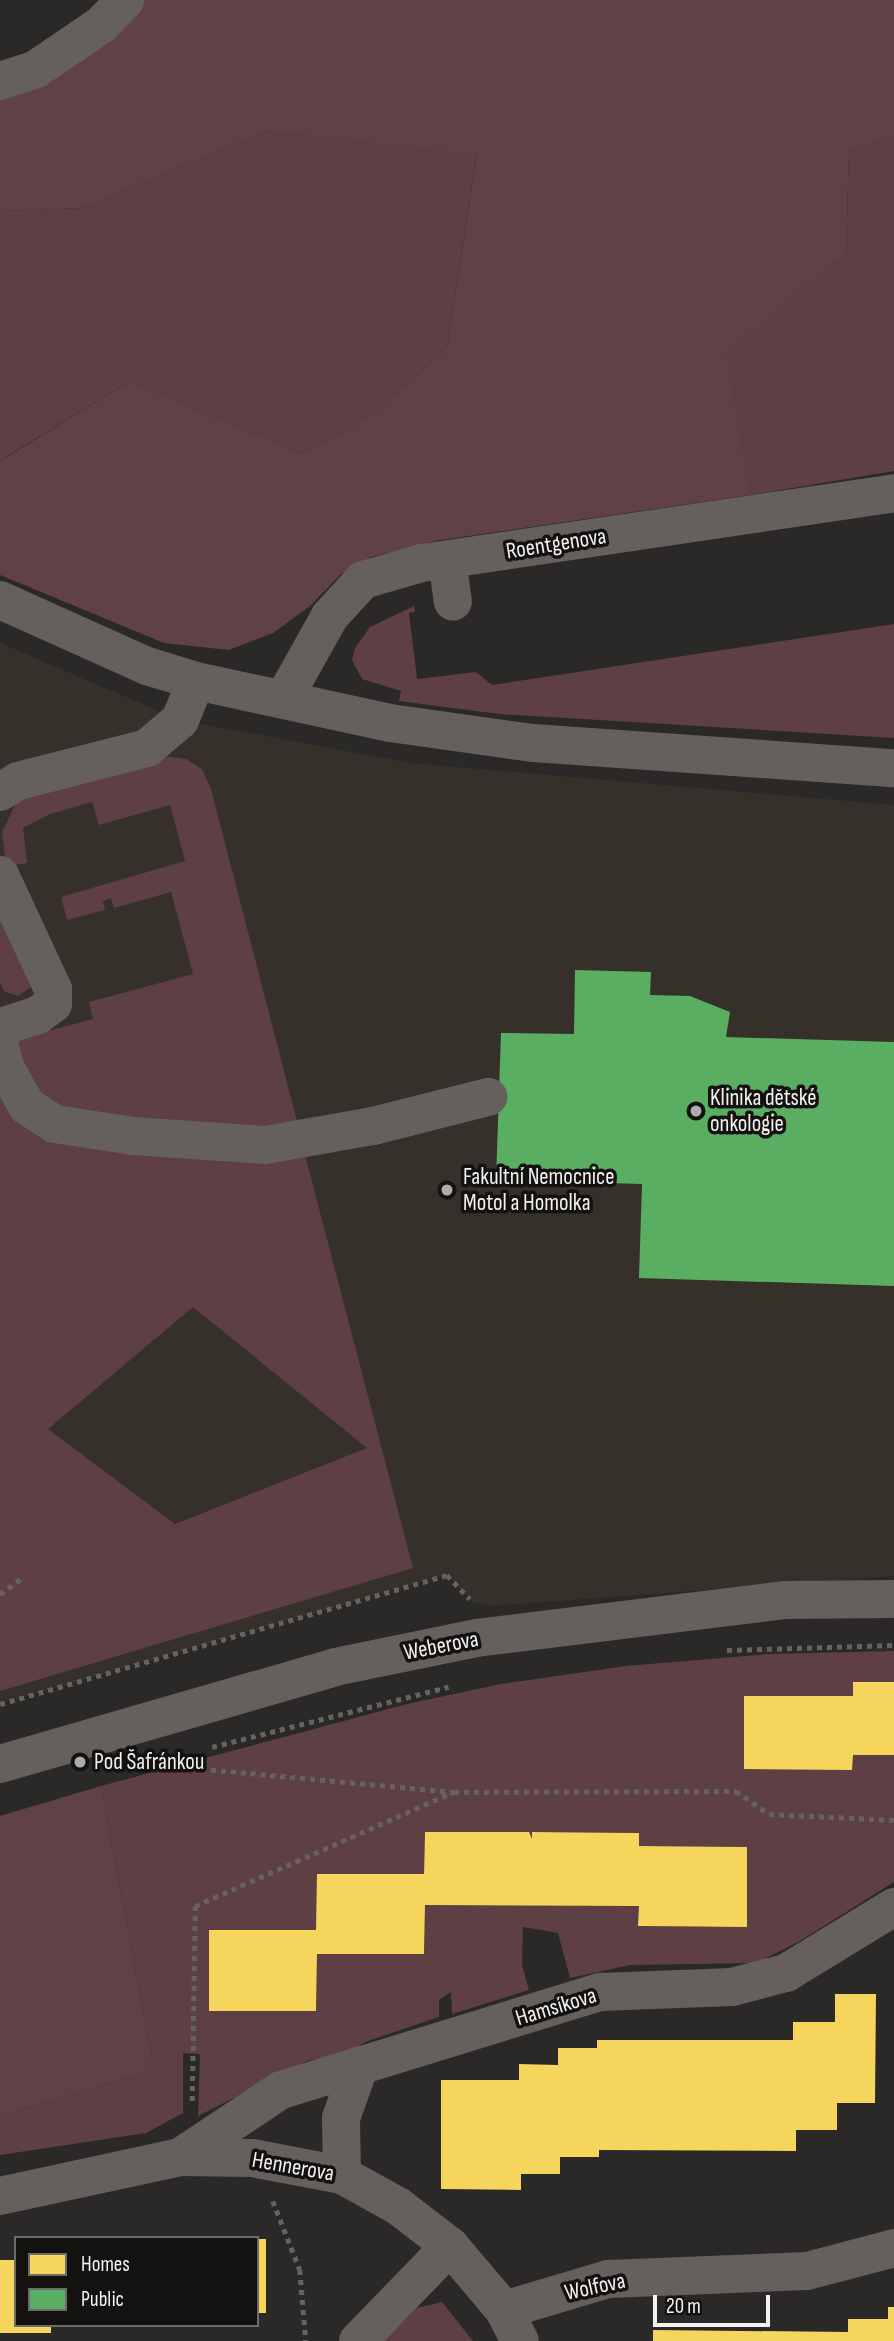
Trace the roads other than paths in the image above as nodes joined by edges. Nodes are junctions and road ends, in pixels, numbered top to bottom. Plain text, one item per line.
1 (125, 0) edge
2 (0, 81) edge
3 (894, 493) edge
4 (447, 560) junction
5 (0, 600) edge
6 (453, 602) dead end
7 (196, 681) junction
8 (283, 700) junction
9 (894, 768) edge
10 (0, 792) edge
11 (0, 875) edge
12 (0, 1027) edge
13 (0, 1046) edge
14 (488, 1097) dead end
15 (894, 1599) edge
16 (0, 1764) edge
17 (894, 1907) edge
18 (360, 2065) junction
19 (180, 2157) junction
20 (342, 2175) junction
21 (0, 2196) edge
22 (450, 2246) junction
23 (894, 2248) edge
24 (512, 2326) edge
25 (358, 2341) edge

1 - 2 street
3 - 4 street, Roentgenova
4 - 6 street
4 - 8 street, Roentgenova
5 - 7 street
7 - 8 street
7 - 10 street
8 - 9 street
11 - 12 street
13 - 14 street
15 - 16 street, Weberova
17 - 18 street, Hamsíkova
18 - 19 street, Hamsíkova
18 - 20 street
19 - 20 street, Hennerova
19 - 21 street, Hennerova
20 - 22 street, Hennerova
22 - 24 street, Hennerova
22 - 25 street
23 - 24 street, Wolfova

